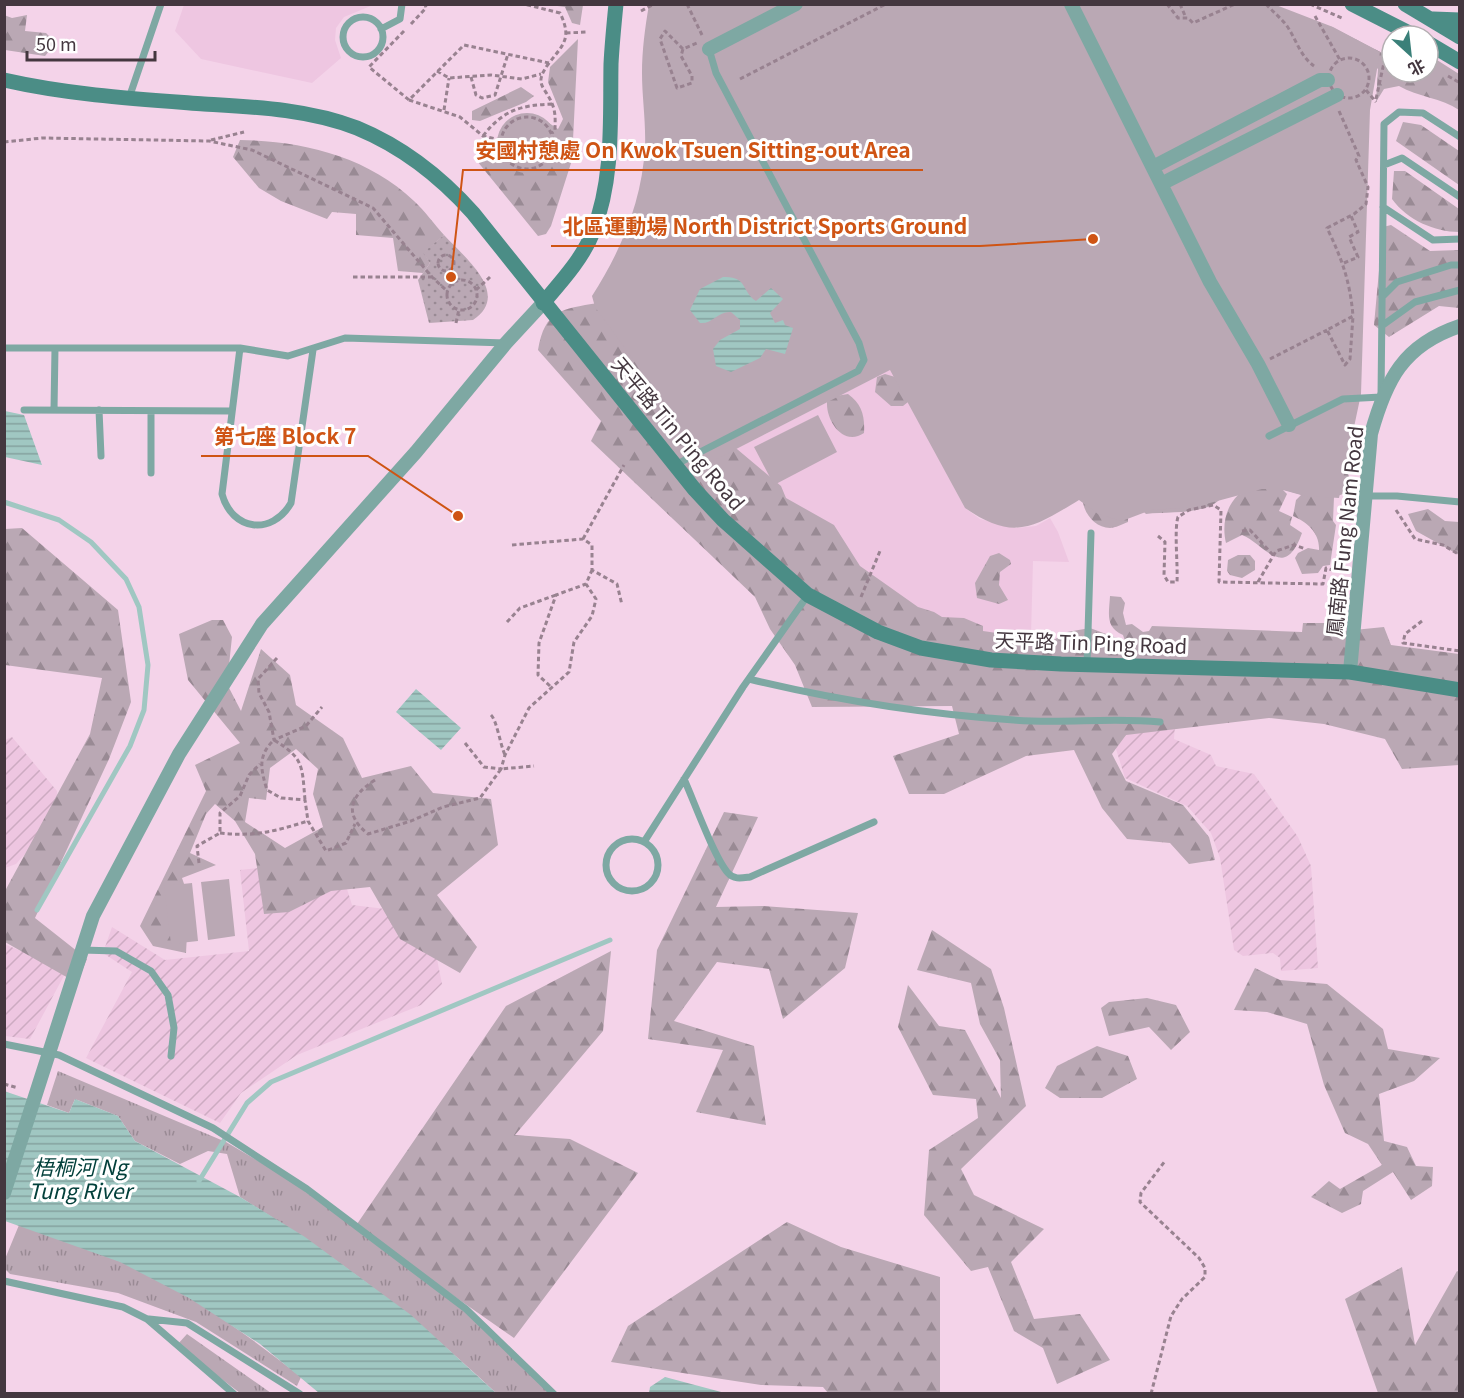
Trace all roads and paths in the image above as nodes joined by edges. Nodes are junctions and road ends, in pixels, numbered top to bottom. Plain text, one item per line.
1 (161, 4) edge
2 (402, 4) edge
3 (425, 4) edge
4 (524, 4) edge
5 (616, 4) edge
6 (654, 4) edge
7 (687, 4) edge
8 (796, 4) edge
9 (886, 4) edge
10 (1071, 4) edge
11 (1167, 4) edge
12 (1180, 4) edge
13 (1235, 4) edge
14 (1266, 4) edge
15 (1352, 4) edge
16 (1405, 4) edge
17 (1226, 7) edge
18 (641, 11) dead end
19 (1315, 15) dead end
20 (1186, 18) junction
21 (1430, 18) junction
22 (1460, 20) edge
23 (1391, 24) edge
24 (381, 29) junction
25 (586, 32) dead end
26 (566, 33) junction
27 (1460, 37) edge
28 (683, 49) junction
29 (709, 49) junction
30 (1440, 51) edge
31 (508, 54) junction
32 (1340, 60) junction
33 (549, 63) junction
34 (1460, 63) edge
35 (1318, 69) dead end
36 (437, 71) junction
37 (1327, 73) junction
38 (541, 74) junction
39 (471, 76) junction
40 (502, 76) junction
41 (449, 78) junction
42 (740, 79) dead end
43 (4, 81) edge
44 (1380, 81) edge
45 (1366, 90) junction
46 (1340, 97) junction
47 (129, 98) junction
48 (409, 100) junction
49 (553, 104) junction
50 (444, 110) junction
51 (244, 132) dead end
52 (552, 134) junction
53 (483, 136) junction
54 (1460, 137) edge
55 (500, 140) junction
56 (209, 141) junction
57 (4, 142) edge
58 (1384, 165) junction
59 (1153, 167) junction
60 (1161, 184) junction
61 (1460, 196) edge
62 (1383, 207) junction
63 (1351, 216) junction
64 (1460, 239) edge
65 (1344, 263) junction
66 (1460, 265) edge
67 (450, 270) junction
68 (353, 277) dead end
69 (432, 277) junction
70 (490, 277) dead end
71 (457, 281) junction
72 (476, 290) junction
73 (1460, 290) edge
74 (447, 291) junction
75 (1383, 297) junction
76 (543, 303) junction
77 (459, 309) junction
78 (1353, 316) junction
79 (456, 323) dead end
80 (1383, 325) junction
81 (1460, 326) edge
82 (1327, 330) junction
83 (506, 343) junction
84 (4, 348) edge
85 (55, 348) junction
86 (240, 348) junction
87 (313, 350) junction
88 (1258, 364) junction
89 (1381, 397) junction
90 (24, 410) dead end
91 (54, 410) junction
92 (99, 410) junction
93 (151, 411) junction
94 (232, 411) junction
95 (1289, 425) junction
96 (1269, 436) dead end
97 (101, 456) dead end
98 (624, 465) dead end
99 (675, 465) junction
100 (151, 473) dead end
101 (1365, 496) junction
102 (1460, 502) edge
103 (1396, 510) dead end
104 (1242, 531) dead end
105 (1091, 533) dead end
106 (1158, 536) dead end
107 (583, 539) junction
108 (512, 545) dead end
109 (1306, 549) dead end
110 (880, 551) dead end
111 (1273, 555) junction
112 (1460, 555) edge
113 (592, 570) junction
114 (1336, 571) dead end
115 (1258, 582) junction
116 (586, 584) junction
117 (556, 595) junction
118 (808, 595) junction
119 (861, 597) dead end
120 (622, 605) dead end
121 (1422, 621) dead end
122 (507, 622) dead end
123 (1460, 651) edge
124 (277, 658) dead end
125 (1087, 665) junction
126 (1350, 672) junction
127 (749, 679) junction
128 (550, 686) junction
129 (1460, 690) edge
130 (322, 707) dead end
131 (491, 715) dead end
132 (1160, 722) dead end
133 (274, 740) junction
134 (465, 743) dead end
135 (505, 755) junction
136 (260, 764) junction
137 (534, 766) dead end
138 (501, 769) junction
139 (684, 779) junction
140 (375, 780) dead end
141 (305, 800) junction
142 (308, 821) junction
143 (874, 822) dead end
144 (355, 824) junction
145 (220, 833) junction
146 (644, 842) junction
147 (199, 863) dead end
148 (81, 950) junction
149 (4, 1044) edge
150 (48, 1052) junction
151 (171, 1056) dead end
152 (4, 1083) edge
153 (18, 1088) dead end
154 (1165, 1161) dead end
155 (4, 1193) edge
156 (4, 1281) edge
157 (147, 1319) junction
158 (234, 1394) edge
159 (300, 1394) edge
160 (554, 1394) edge
161 (1150, 1394) edge

1 - 47 lane
2 - 24 lane
3 - 48 path
4 - 26 path
5 - 76 street
6 - 18 path
7 - 29 path
8 - 29 street
9 - 42 path
10 - 59 street
11 - 20 path
12 - 20 path
13 - 17 path
14 - 35 path
15 - 23 street
16 - 21 street
17 - 20 path
19 - 32 path
21 - 22 street
21 - 27 street
24 - 24 lane
25 - 26 path
26 - 33 path
28 - 28 path
28 - 29 path
29 - 99 lane
30 - 34 street
31 - 33 path
31 - 36 path
31 - 40 path
32 - 37 path
32 - 45 path
33 - 38 path
36 - 41 path
36 - 48 path
37 - 46 path
37 - 59 street
38 - 40 path
38 - 49 path
39 - 40 path
39 - 40 path
39 - 41 path
41 - 50 path
43 - 47 street, 天平路 Tin Ping Road
44 - 45 path
45 - 46 path
46 - 60 street
46 - 63 path
47 - 76 street, 天平路 Tin Ping Road
48 - 50 path
49 - 52 path
49 - 53 path
50 - 53 path
51 - 56 path
52 - 55 path
52 - 55 path
53 - 55 path
54 - 58 lane
56 - 57 path
56 - 69 path
58 - 61 lane
58 - 62 lane
59 - 60 street
60 - 88 street
62 - 64 lane
62 - 75 lane
63 - 65 path
63 - 65 path
65 - 78 path
66 - 75 lane
67 - 67 path
67 - 71 path
68 - 69 path
69 - 74 path
70 - 72 path
71 - 72 path
71 - 74 path
72 - 77 path
73 - 80 lane
74 - 77 path
75 - 80 lane
76 - 83 street
76 - 99 street, 天平路 Tin Ping Road
77 - 79 path
78 - 82 path
78 - 82 path
80 - 89 lane
81 - 89 street, 鳳南路 Fung Nam Road
82 - 88 path
83 - 87 lane
83 - 148 street
84 - 85 lane
85 - 86 lane
85 - 91 lane
86 - 87 lane
86 - 94 lane
87 - 94 lane
88 - 95 street
89 - 95 lane
89 - 101 street, 鳳南路 Fung Nam Road
90 - 91 lane
91 - 92 lane
92 - 93 lane
92 - 97 lane
93 - 94 lane
93 - 100 lane
95 - 96 lane
98 - 107 path
99 - 118 street, 天平路 Tin Ping Road
101 - 102 lane
101 - 126 street, 鳳南路 Fung Nam Road
103 - 112 path
104 - 111 path
105 - 125 lane
106 - 115 path
107 - 108 path
107 - 113 path
109 - 111 path
110 - 119 path
111 - 115 path
113 - 116 path
113 - 120 path
114 - 115 path
116 - 117 path
116 - 128 path
117 - 122 path
117 - 128 path
118 - 125 street, 天平路 Tin Ping Road
118 - 127 lane
121 - 123 path
124 - 133 path
125 - 126 street, 天平路 Tin Ping Road
126 - 129 street, 天平路 Tin Ping Road
127 - 132 lane
127 - 139 lane
128 - 135 path
130 - 133 path
131 - 135 path
133 - 136 path
133 - 141 path
134 - 138 path
135 - 138 path
136 - 141 path
136 - 145 path
137 - 138 path
138 - 144 path
139 - 143 lane
139 - 146 lane
140 - 144 path
141 - 142 path
142 - 144 path
142 - 145 path
145 - 147 path
146 - 146 lane
148 - 150 street
148 - 151 lane
149 - 150 lane
150 - 155 street
150 - 160 lane
152 - 153 path
154 - 161 path
156 - 157 lane
157 - 158 lane
157 - 159 lane

